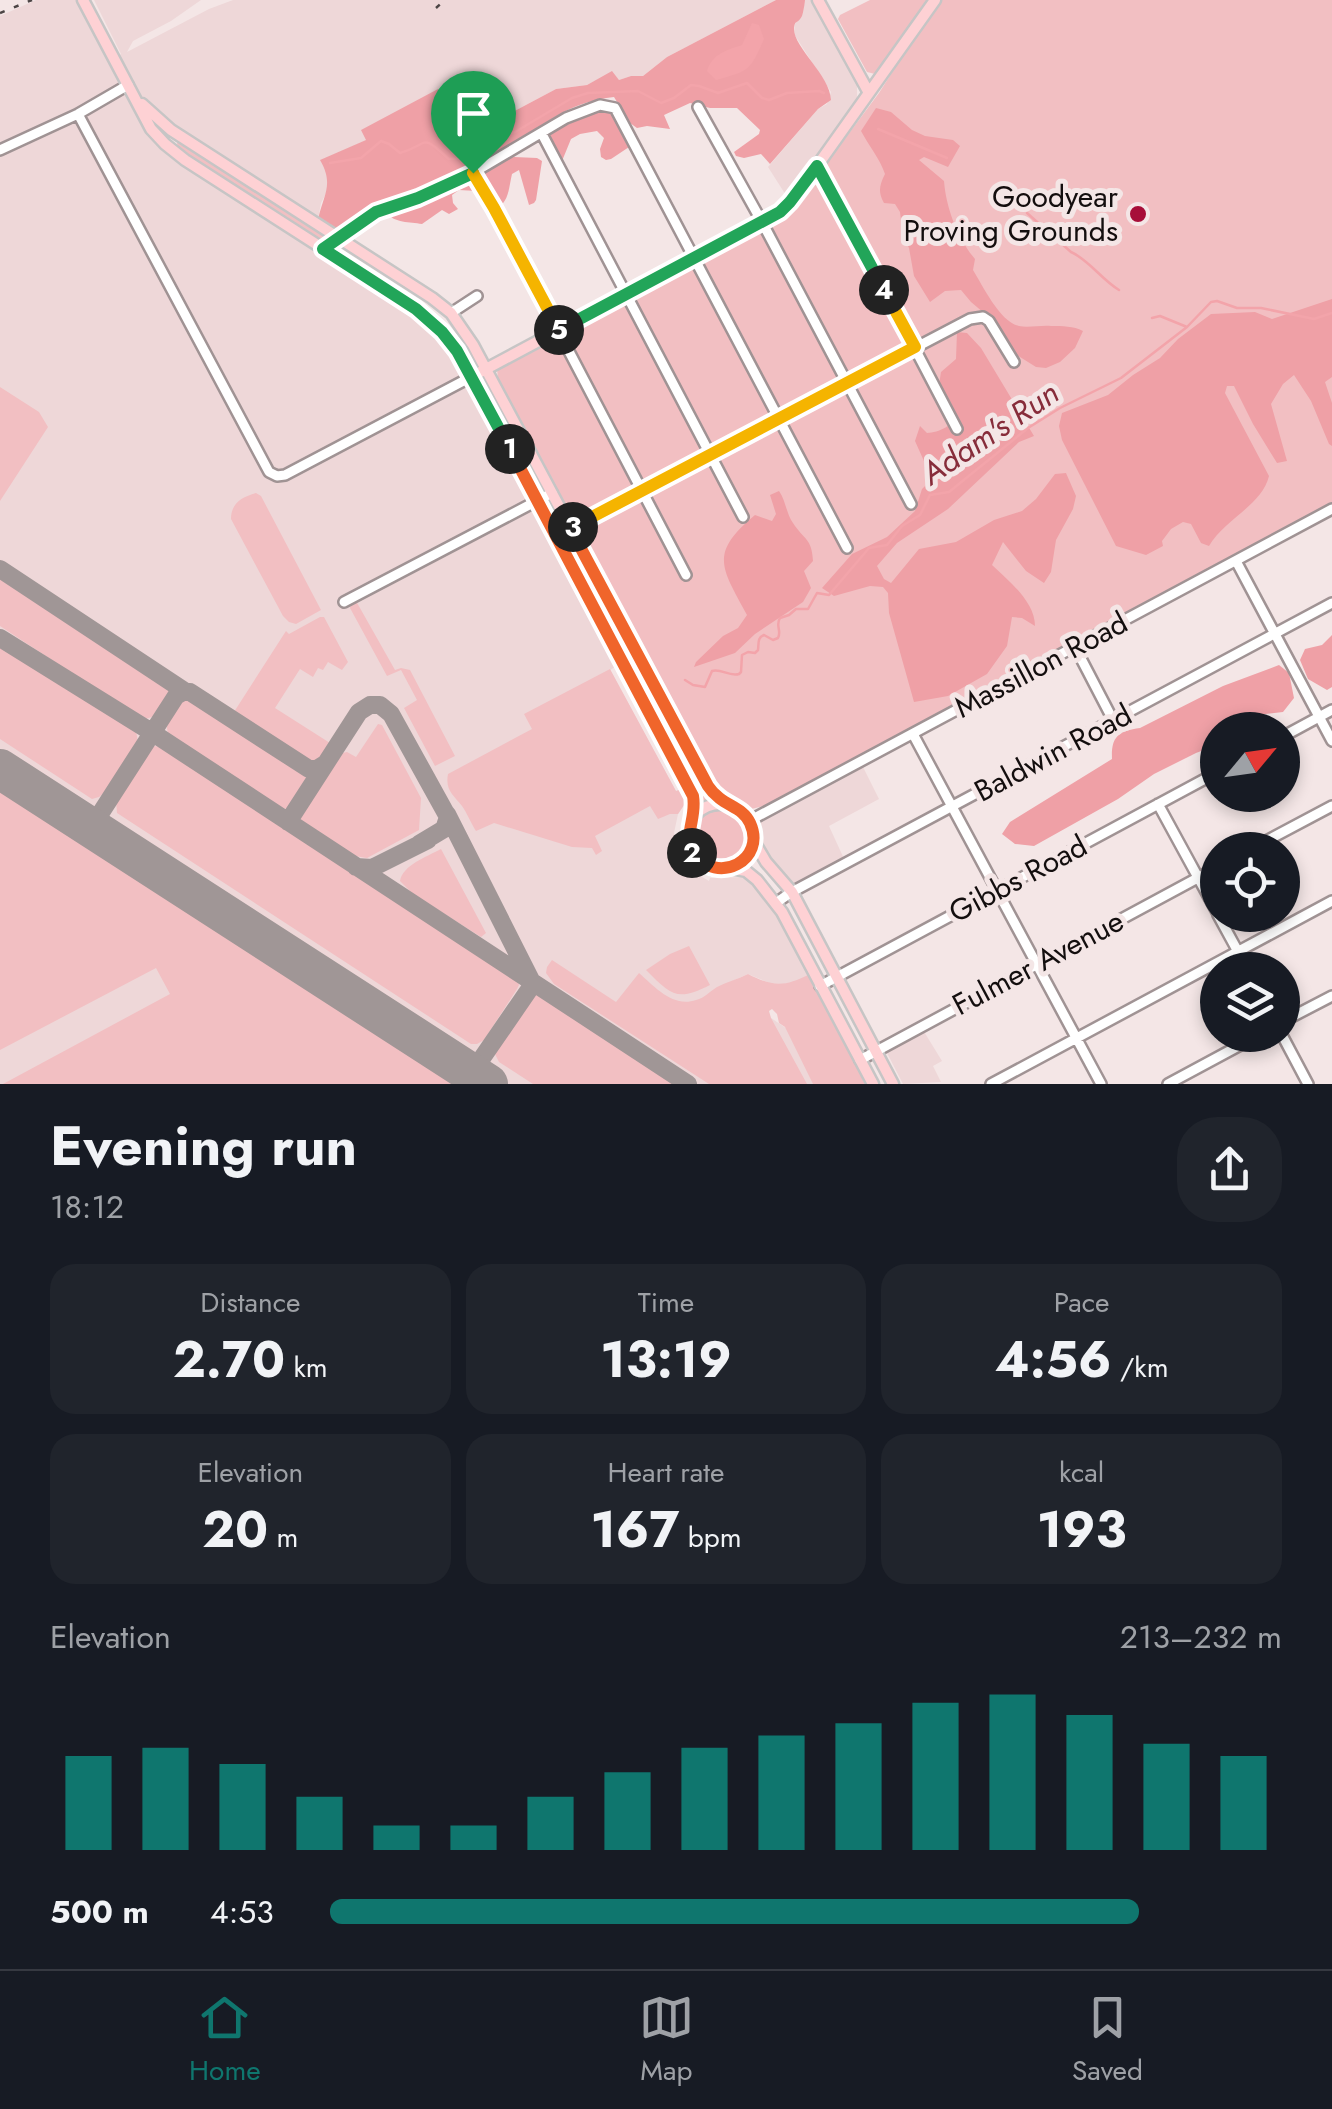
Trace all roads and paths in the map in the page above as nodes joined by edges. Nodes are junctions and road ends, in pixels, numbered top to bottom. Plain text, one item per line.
1 (818, 0) edge
2 (936, 0) edge
3 (84, 1) edge
4 (131, 91) junction
5 (869, 93) junction
6 (698, 107) dead end
7 (78, 114) junction
8 (542, 134) junction
9 (0, 150) edge
10 (817, 166) junction
11 (473, 173) junction
12 (762, 222) junction
13 (338, 238) junction
14 (323, 249) junction
15 (694, 258) junction
16 (626, 294) junction
17 (477, 296) dead end
18 (451, 312) junction
19 (558, 330) junction
20 (915, 347) junction
21 (1014, 362) dead end
22 (486, 368) junction
23 (470, 376) junction
24 (846, 382) junction
25 (778, 418) junction
26 (957, 429) dead end
27 (710, 453) junction
28 (642, 490) junction
29 (552, 493) junction
30 (537, 500) junction
31 (911, 504) dead end
32 (1332, 509) edge
33 (743, 517) dead end
34 (570, 528) junction
35 (556, 536) junction
36 (847, 548) dead end
37 (1236, 561) junction
38 (686, 575) dead end
39 (344, 602) dead end
40 (1332, 603) edge
41 (1275, 634) junction
42 (1075, 647) junction
43 (1332, 710) edge
44 (1319, 716) junction
45 (1113, 720) junction
46 (1300, 727) edge
47 (912, 734) junction
48 (1332, 741) edge
49 (1200, 782) edge
50 (1158, 804) junction
51 (726, 805) junction
52 (1332, 806) edge
53 (952, 807) junction
54 (692, 820) junction
55 (748, 820) junction
56 (1284, 832) edge
57 (753, 840) junction
58 (730, 868) junction
59 (1198, 878) junction
60 (1200, 882) edge
61 (997, 890) junction
62 (792, 892) junction
63 (1332, 901) edge
64 (776, 903) junction
65 (1227, 932) edge
66 (1238, 952) joint
67 (1036, 964) junction
68 (1200, 972) edge
69 (837, 976) junction
70 (820, 986) junction
71 (1332, 996) edge
72 (1300, 1013) edge
73 (1076, 1038) junction
74 (876, 1051) junction
75 (1227, 1052) edge
76 (1291, 1052) edge
77 (860, 1060) junction
78 (873, 1084) edge
79 (893, 1084) edge
80 (991, 1084) edge
81 (1101, 1084) edge
82 (1168, 1084) edge
83 (1308, 1084) edge

1 - 5 main road
2 - 5 main road
3 - 4 main road
4 - 7 street
4 - 13 main road
4 - 14 main road
5 - 10 main road
6 - 12 street
7 - 9 street
7 - 23 street
8 - 11 street
8 - 15 street
8 - 16 street
10 - 12 main road
10 - 20 street
11 - 13 street
11 - 19 street
12 - 15 main road
12 - 24 street
13 - 14 street
13 - 18 main road
14 - 23 main road
15 - 16 main road
15 - 25 street
16 - 19 main road
16 - 27 street
17 - 18 street
18 - 22 main road
19 - 22 main road
19 - 28 street
20 - 21 street
20 - 24 street
20 - 26 street
22 - 23 main road
22 - 29 main road
23 - 30 main road
24 - 25 street
24 - 31 street
25 - 27 street
25 - 36 street
27 - 28 street
27 - 33 street
28 - 34 street
28 - 38 street
29 - 30 street
29 - 34 main road
30 - 35 main road
30 - 39 street
32 - 37 street, Massillon Road
34 - 35 street
34 - 51 main road
35 - 54 main road
37 - 41 street
37 - 42 street, Massillon Road
40 - 41 street, Baldwin Road
41 - 44 street
41 - 45 street, Baldwin Road
42 - 45 street
42 - 47 street, Massillon Road
43 - 44 street
44 - 46 street
44 - 48 street
45 - 53 street, Baldwin Road
47 - 53 street
47 - 55 street, Massillon Road
49 - 50 street, Gibbs Road
50 - 59 street
50 - 61 street, Gibbs Road
51 - 54 main road
51 - 55 main road
52 - 56 street
53 - 61 street
53 - 62 street, Baldwin Road
54 - 58 main road
55 - 57 main road
57 - 58 main road
57 - 62 main road
58 - 64 main road
59 - 60 street
59 - 67 street, Fulmer Avenue
61 - 67 street
61 - 69 street, Gibbs Road
62 - 64 street, Baldwin Road
62 - 69 main road
63 - 66 street
64 - 70 main road
65 - 66 street
67 - 73 street
67 - 74 street, Fulmer Avenue
68 - 73 street
69 - 70 street, Gibbs Road
69 - 74 main road
70 - 77 main road
71 - 72 street
73 - 80 street
73 - 81 street
74 - 77 street, Fulmer Avenue
74 - 79 main road
75 - 82 street
76 - 83 street
77 - 78 main road

